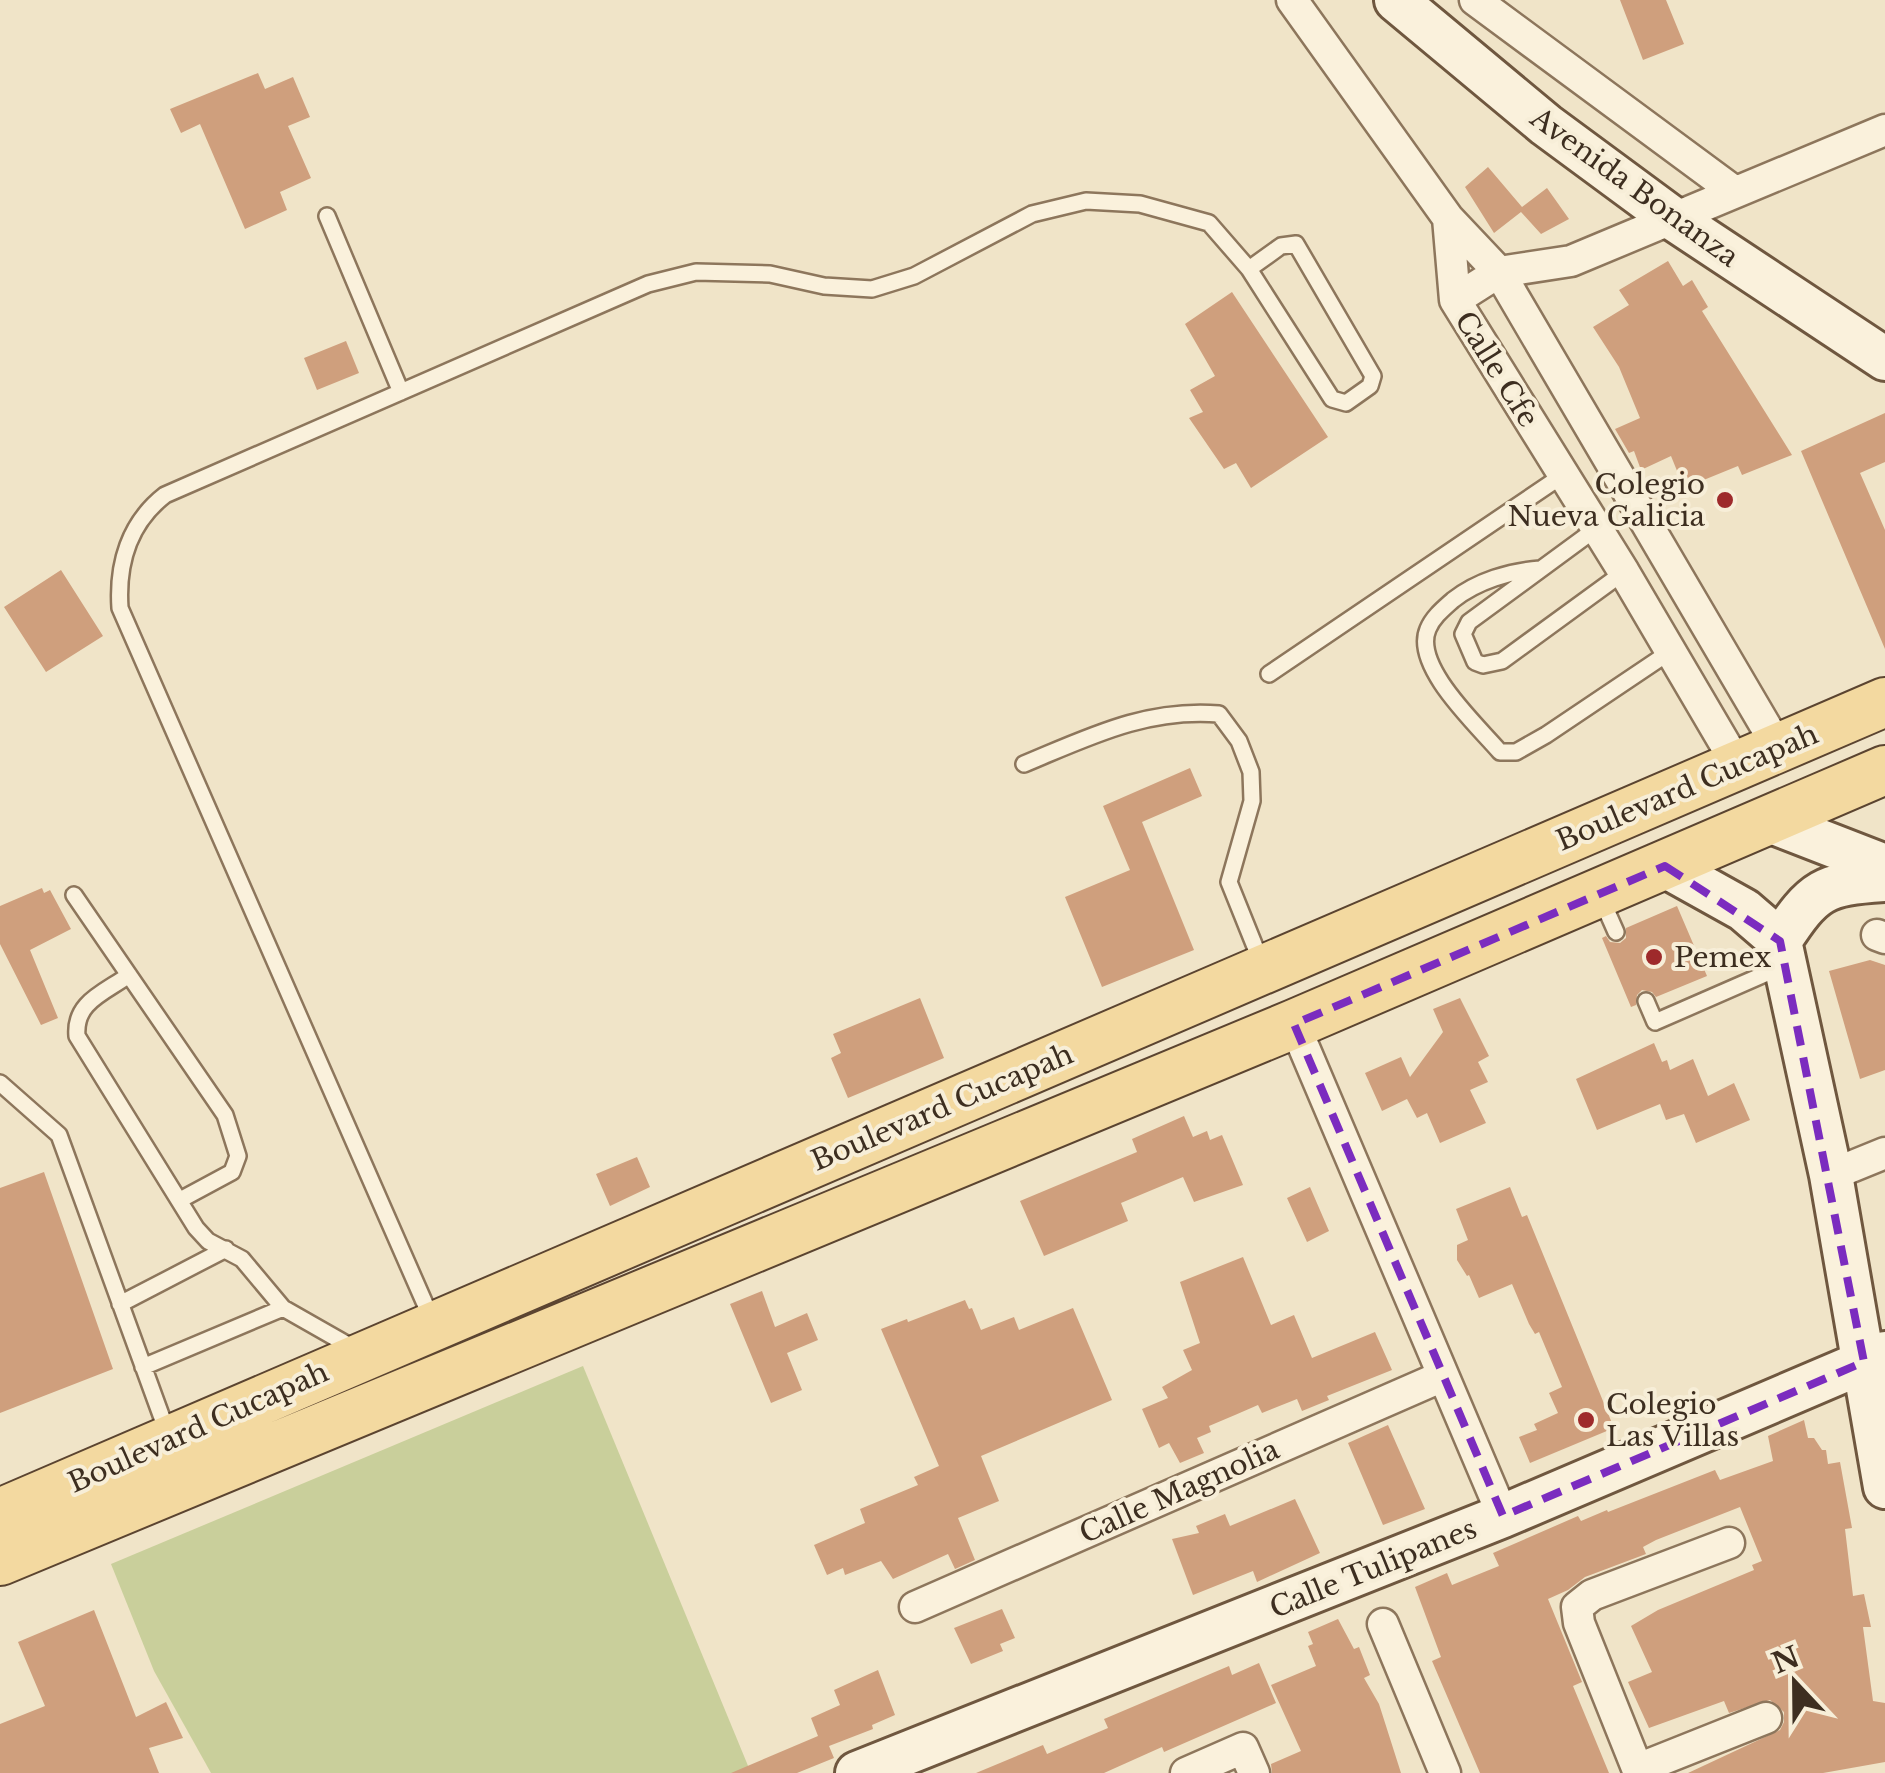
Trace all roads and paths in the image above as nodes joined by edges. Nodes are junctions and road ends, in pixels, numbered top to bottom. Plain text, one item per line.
1 (1292, 0) edge
2 (1475, 0) edge
3 (1413, 4) edge
4 (1885, 130) edge
5 (1734, 192) junction
6 (326, 216) dead end
7 (1448, 218) junction
8 (1672, 218) junction
9 (1249, 269) junction
10 (1499, 272) junction
11 (1454, 300) junction
12 (1885, 359) edge
13 (401, 392) junction
14 (1564, 475) junction
15 (1598, 528) junction
16 (1540, 569) junction
17 (1624, 572) junction
18 (1671, 651) junction
19 (1734, 673) junction
20 (1268, 674) dead end
21 (1697, 696) junction
22 (1885, 702) edge
23 (1758, 757) junction
24 (1024, 764) dead end
25 (1885, 770) edge
26 (1769, 821) junction
27 (1665, 866) junction
28 (1885, 866) edge
29 (1885, 880) edge
30 (74, 894) dead end
31 (1783, 953) junction
32 (1264, 968) junction
33 (128, 975) junction
34 (1646, 1001) dead end
35 (1294, 1024) junction
36 (0, 1083) edge
37 (1885, 1153) edge
38 (1831, 1175) junction
39 (180, 1200) junction
40 (226, 1249) junction
41 (120, 1304) junction
42 (283, 1308) junction
43 (435, 1326) junction
44 (363, 1354) junction
45 (1874, 1357) edge
46 (143, 1367) junction
47 (1443, 1376) junction
48 (170, 1440) junction
49 (1885, 1487) edge
50 (0, 1513) edge
51 (1503, 1516) junction
52 (1729, 1543) dead end
53 (0, 1561) edge
54 (915, 1607) dead end
55 (1383, 1624) dead end
56 (1766, 1718) dead end
57 (1248, 1761) edge
58 (1638, 1771) edge
59 (857, 1773) edge
60 (1186, 1773) edge
61 (1445, 1773) edge

1 - 7 street, Calle Cfe
2 - 5 street
3 - 8 street, Avenida Bonanza
4 - 5 street
5 - 8 street
6 - 13 lane
7 - 10 street, Calle Cfe
7 - 11 street, Calle Cfe
8 - 10 street
8 - 12 street, Avenida Bonanza
9 - 9 lane
9 - 13 lane
10 - 11 street
10 - 19 street, Calle Cfe
11 - 14 street, Calle Cfe
13 - 43 lane
14 - 15 street, Calle Cfe
14 - 20 lane
15 - 16 lane
15 - 17 street, Calle Cfe
16 - 17 lane
16 - 18 lane
17 - 18 street, Calle Cfe
18 - 21 street, Calle Cfe
19 - 21 street
19 - 23 street, Calle Cfe
21 - 23 street, Calle Cfe
22 - 23 main road, Boulevard Cucapah
23 - 32 main road, Boulevard Cucapah
24 - 32 lane
25 - 26 main road, Boulevard Cucapah
26 - 27 main road, Boulevard Cucapah
26 - 28 street
27 - 31 street
27 - 35 main road, Boulevard Cucapah
29 - 31 street
30 - 33 lane
31 - 34 lane
31 - 38 street
32 - 43 main road, Boulevard Cucapah
33 - 39 lane
33 - 39 lane
35 - 47 street
35 - 53 main road, Boulevard Cucapah
36 - 41 lane
37 - 38 street
38 - 45 street
39 - 40 lane
40 - 41 lane
40 - 42 lane
41 - 46 lane
42 - 44 lane
42 - 46 lane
43 - 44 main road, Boulevard Cucapah
44 - 48 main road, Boulevard Cucapah
45 - 49 street
45 - 51 street, Calle Tulipanes
46 - 48 lane
47 - 51 street
47 - 54 street, Calle Magnolia
48 - 50 main road, Boulevard Cucapah
51 - 59 street, Calle Tulipanes
52 - 58 street
55 - 61 street
56 - 58 street
57 - 60 street

